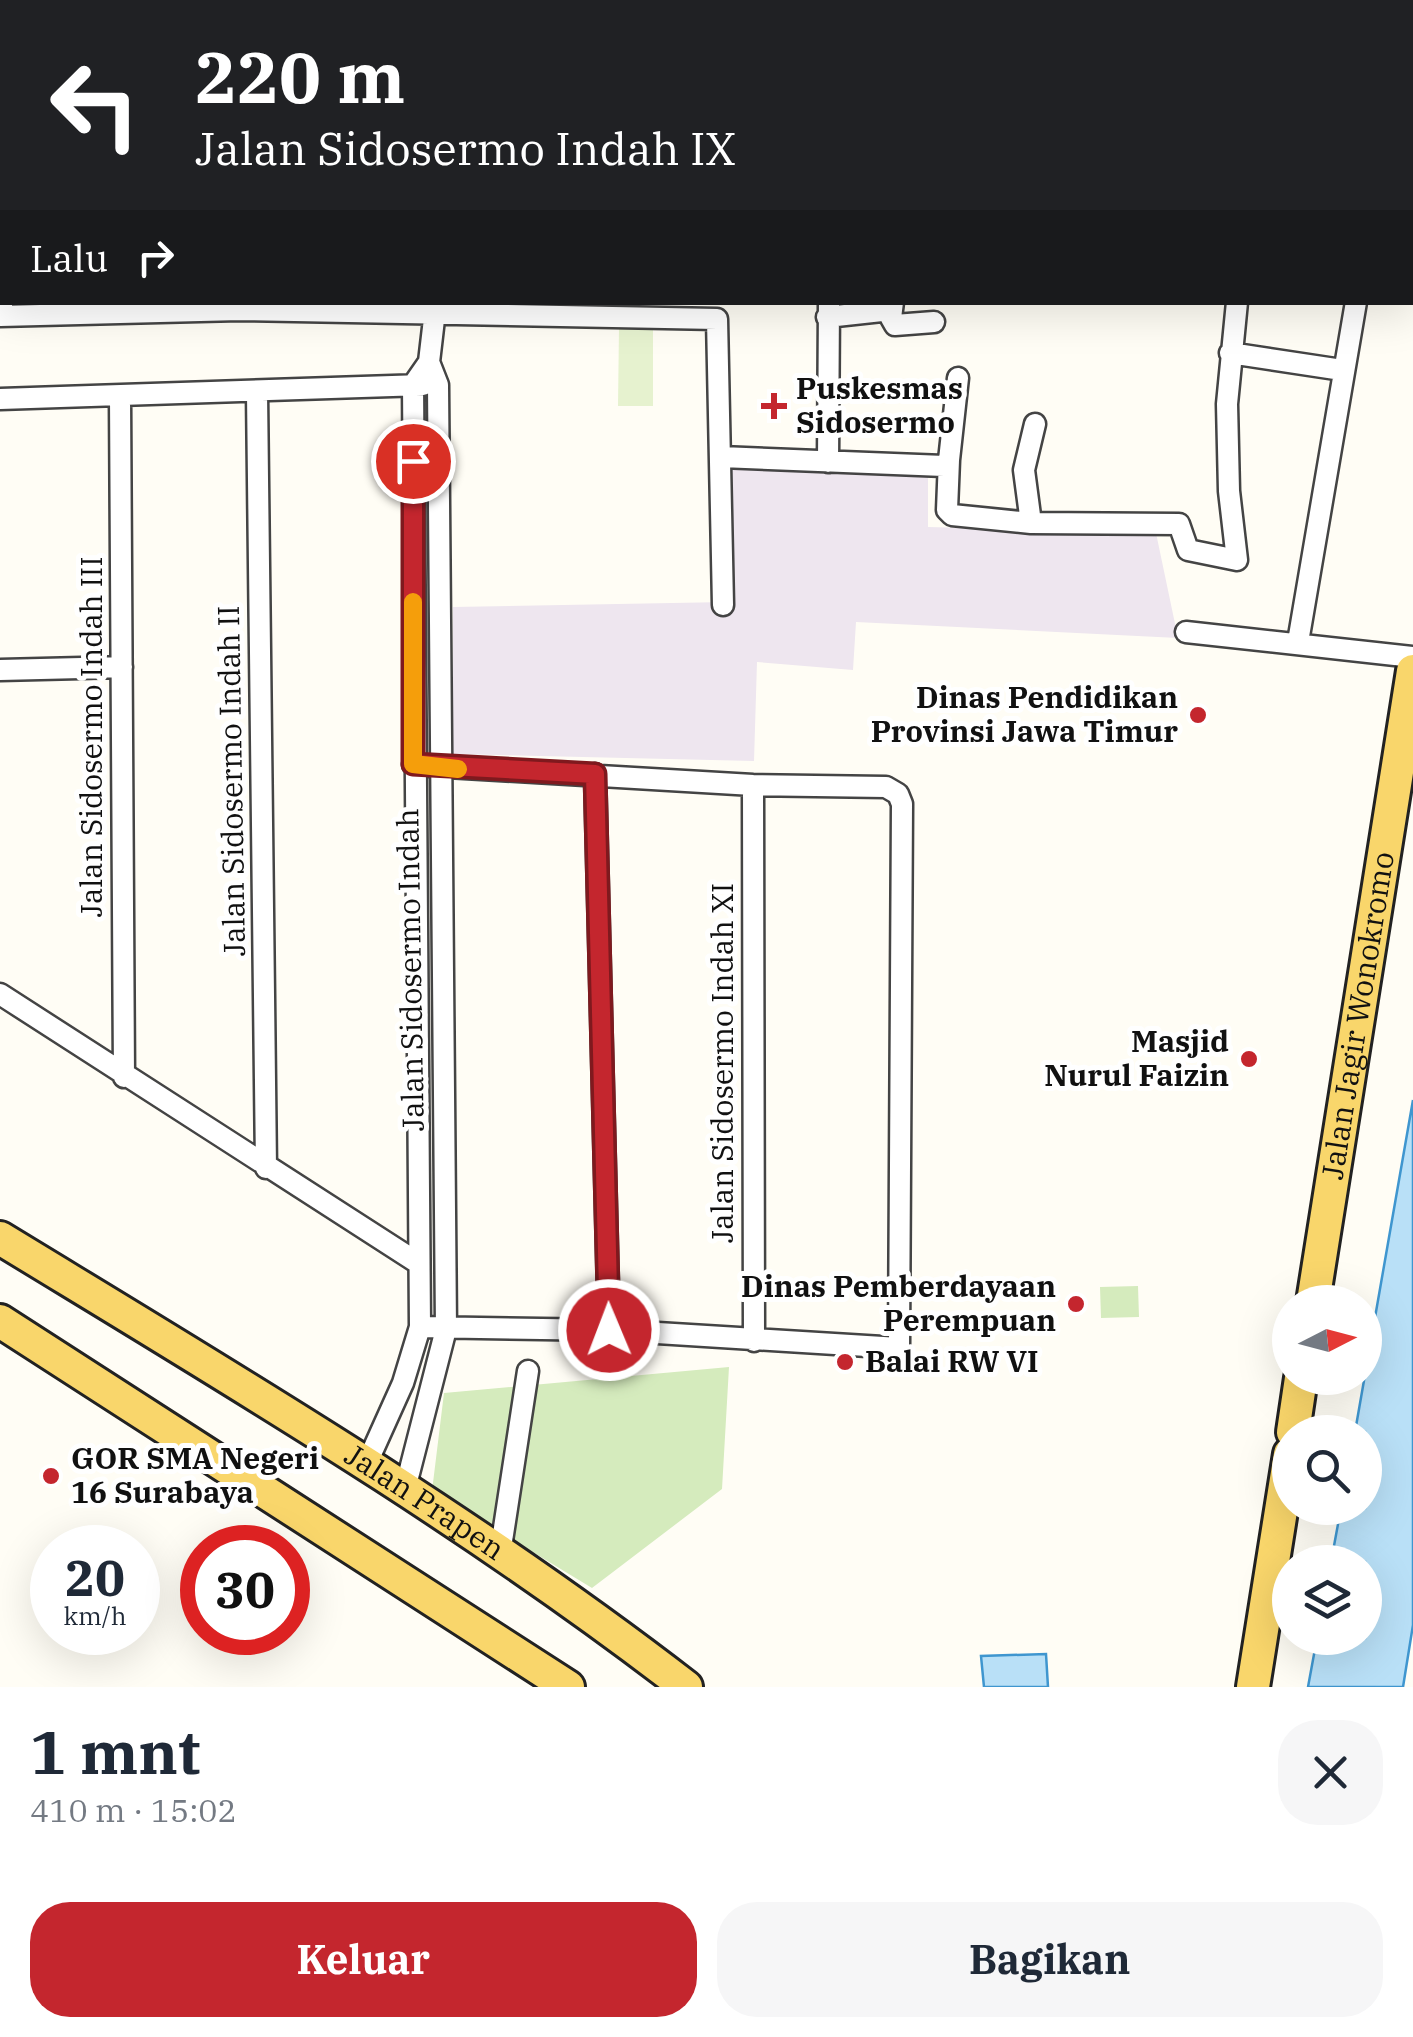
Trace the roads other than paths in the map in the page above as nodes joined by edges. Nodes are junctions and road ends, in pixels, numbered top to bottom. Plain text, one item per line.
1 (1237, 305) edge
2 (1355, 305) edge
3 (892, 306) edge
4 (436, 307) edge
5 (828, 310) edge
6 (660, 311) edge
7 (1, 316) edge
8 (934, 322) dead end
9 (1230, 353) junction
10 (429, 362) junction
11 (1342, 370) junction
12 (958, 378) dead end
13 (413, 385) junction
14 (438, 385) junction
15 (257, 394) junction
16 (120, 397) junction
17 (0, 399) edge
18 (1035, 424) dead end
19 (721, 456) junction
20 (949, 460) junction
21 (828, 462) junction
22 (1031, 523) junction
23 (723, 605) dead end
24 (1186, 632) dead end
25 (1298, 642) junction
26 (1413, 658) edge
27 (122, 667) junction
28 (0, 670) edge
29 (1413, 672) edge
30 (413, 764) junction
31 (440, 768) junction
32 (595, 774) junction
33 (753, 785) junction
34 (0, 994) edge
35 (441, 1038) junction
36 (416, 1039) junction
37 (124, 1078) junction
38 (266, 1168) junction
39 (418, 1227) junction
40 (378, 1235) junction
41 (2, 1240) edge
42 (418, 1263) junction
43 (1316, 1285) edge
44 (0, 1321) edge
45 (420, 1327) junction
46 (446, 1329) junction
47 (609, 1330) junction
48 (754, 1341) junction
49 (528, 1372) dead end
50 (366, 1462) junction
51 (405, 1489) junction
52 (1279, 1525) edge
53 (500, 1554) junction
54 (568, 1687) edge
55 (686, 1687) edge
56 (1253, 1687) edge

1 - 9 street
2 - 11 street
3 - 5 street
3 - 8 street
4 - 6 street
4 - 7 street
4 - 10 street
5 - 21 street
6 - 19 street
9 - 11 street
9 - 22 street
10 - 13 street
10 - 14 street, Jalan Sidosermo Indah
11 - 25 street
12 - 20 street
13 - 14 street
13 - 15 street
13 - 30 street, Jalan Sidosermo Indah
14 - 31 street, Jalan Sidosermo Indah
15 - 16 street
15 - 38 street, Jalan Sidosermo Indah II
16 - 17 street
16 - 27 street, Jalan Sidosermo Indah III
18 - 22 street
19 - 21 street
19 - 23 street
20 - 21 street
20 - 22 street
24 - 25 street
25 - 26 street
27 - 28 street
27 - 37 street, Jalan Sidosermo Indah III
29 - 43 main road, Jalan Jagir Wonokromo
30 - 31 street
30 - 36 street, Jalan Sidosermo Indah
31 - 32 street
31 - 35 street, Jalan Sidosermo Indah
32 - 33 street
32 - 47 street
33 - 48 street, Jalan Sidosermo Indah XI
33 - 48 street
34 - 37 street
35 - 36 street
35 - 46 street, Jalan Sidosermo Indah
36 - 39 street, Jalan Sidosermo Indah
37 - 38 street
38 - 40 street
39 - 40 street
39 - 42 street, Jalan Sidosermo Indah
40 - 42 street
41 - 50 main road, Jalan Prapen
42 - 45 street, Jalan Sidosermo Indah
44 - 54 main road
45 - 46 street
45 - 50 street, Jalan Sidosermo Indah
46 - 47 street
46 - 51 street, Jalan Sidosermo Indah
47 - 48 street
49 - 53 street
50 - 51 main road, Jalan Prapen
51 - 53 main road, Jalan Prapen
52 - 56 main road
53 - 55 main road, Jalan Prapen

